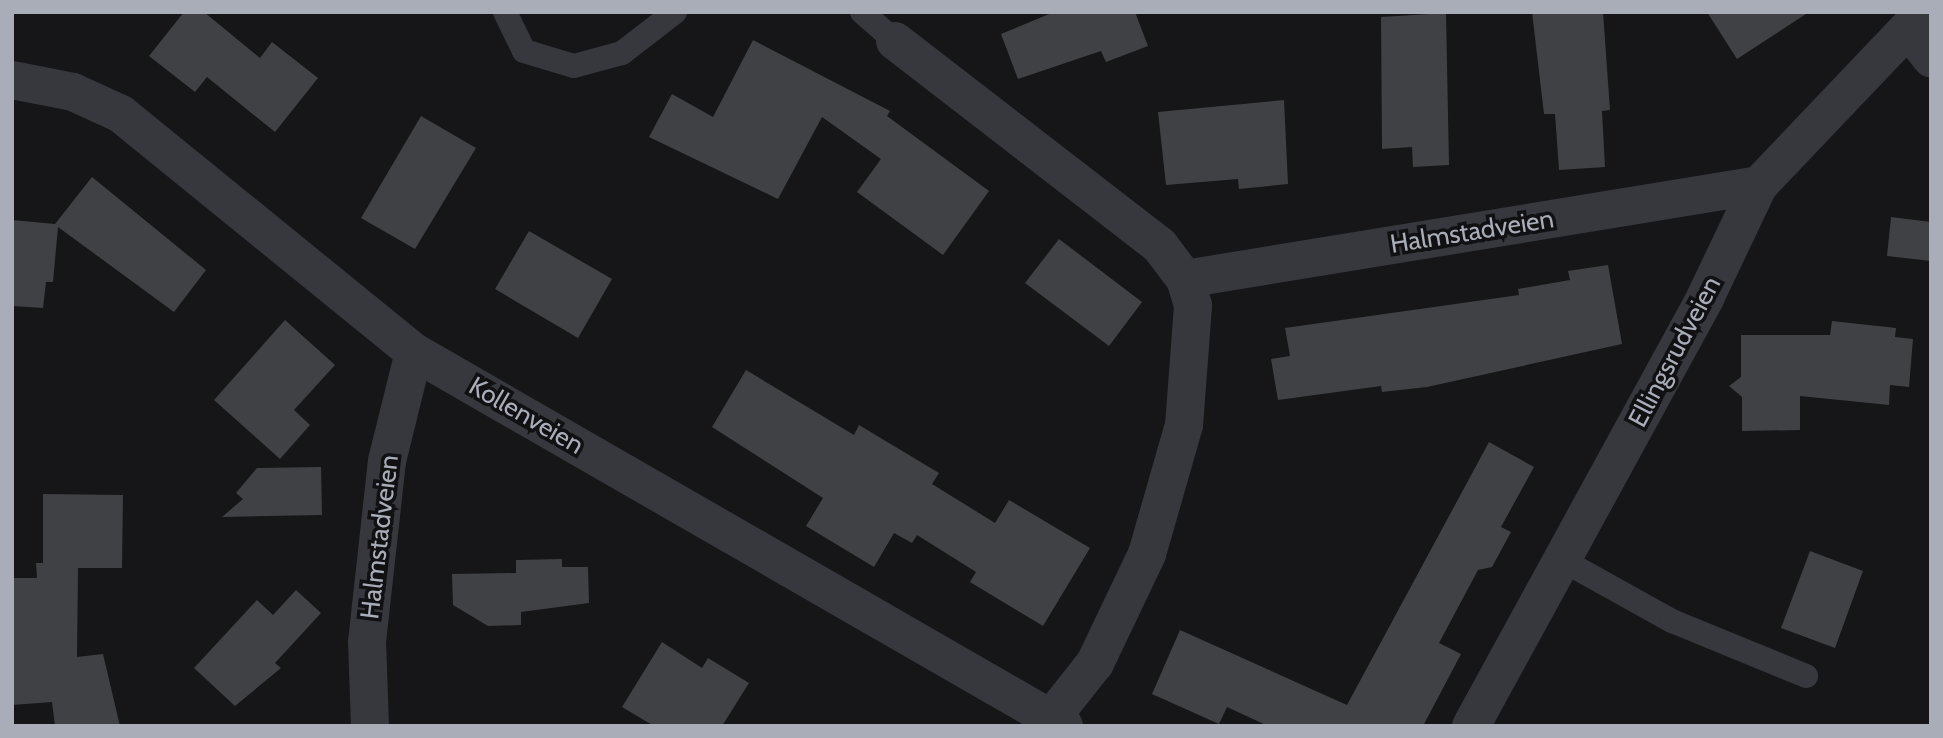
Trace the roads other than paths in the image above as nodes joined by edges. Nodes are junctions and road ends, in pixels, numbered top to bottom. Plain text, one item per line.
1 (505, 12) edge
2 (675, 12) edge
3 (862, 12) edge
4 (1921, 34) edge
5 (895, 41) joint
6 (12, 80) edge
7 (1759, 185) junction
8 (1185, 279) junction
9 (414, 352) junction
10 (1564, 561) junction
11 (1806, 676) dead end
12 (1054, 724) edge
13 (370, 726) edge
14 (1471, 726) edge

1 - 2 lane
3 - 5 lane
4 - 7 street, Ellingsrudveien
5 - 8 street
6 - 9 street, Kollenveien
7 - 8 street, Halmstadveien
7 - 10 street, Ellingsrudveien
8 - 12 street
9 - 12 street, Kollenveien
9 - 13 street, Halmstadveien
10 - 11 lane
10 - 14 street, Ellingsrudveien

